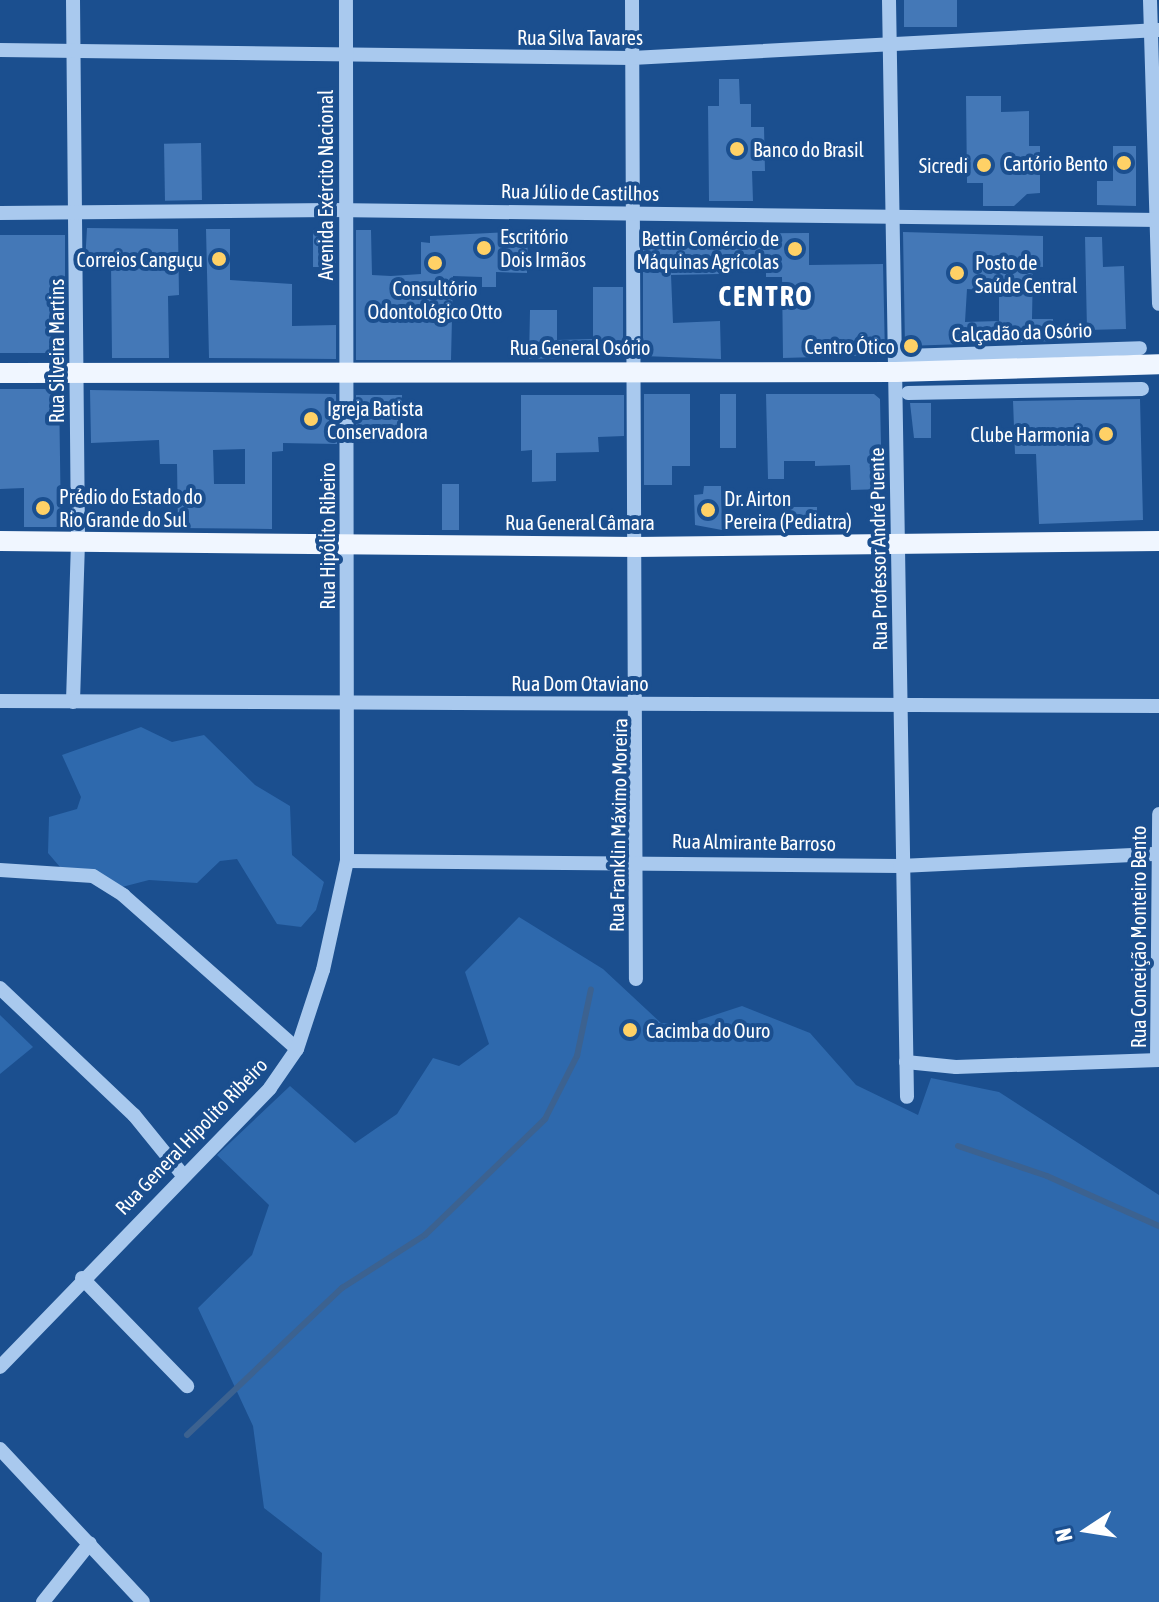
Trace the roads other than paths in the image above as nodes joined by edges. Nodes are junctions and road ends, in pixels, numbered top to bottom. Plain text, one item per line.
1 (73, 0) edge
2 (346, 0) edge
3 (632, 0) edge
4 (889, 0) edge
5 (1150, 0) edge
6 (1155, 30) edge
7 (890, 48) junction
8 (0, 50) edge
9 (74, 51) junction
10 (345, 57) junction
11 (632, 58) junction
12 (346, 210) junction
13 (0, 213) edge
14 (75, 213) junction
15 (629, 213) junction
16 (893, 216) junction
17 (1157, 220) edge
18 (1159, 304) edge
19 (1140, 348) dead end
20 (900, 364) junction
21 (1159, 364) edge
22 (346, 370) junction
23 (634, 371) junction
24 (76, 372) junction
25 (0, 373) edge
26 (1142, 389) dead end
27 (908, 393) dead end
28 (0, 541) edge
29 (1159, 541) edge
30 (78, 542) junction
31 (897, 543) junction
32 (348, 546) junction
33 (636, 547) junction
34 (0, 701) edge
35 (347, 701) junction
36 (73, 702) junction
37 (639, 703) junction
38 (902, 704) junction
39 (1159, 706) edge
40 (1159, 814) edge
41 (1158, 854) edge
42 (639, 859) junction
43 (347, 861) junction
44 (900, 866) junction
45 (0, 870) edge
46 (636, 979) dead end
47 (0, 988) edge
48 (297, 1049) junction
49 (1158, 1060) edge
50 (906, 1062) junction
51 (907, 1097) dead end
52 (182, 1174) junction
53 (82, 1278) junction
54 (0, 1367) edge
55 (187, 1386) dead end
56 (0, 1449) edge
57 (90, 1543) junction
58 (43, 1602) edge
59 (143, 1602) edge

1 - 9 street, Rua Silveira Martins
2 - 10 street, Avenida Exército Nacional
3 - 11 street, Rua Franklin Máximo Moreira
4 - 7 street, Rua Professor André Puente
5 - 6 street
6 - 7 street, Rua Silva Tavares
6 - 17 street
7 - 11 street, Rua Silva Tavares
7 - 16 street, Rua Professor André Puente
8 - 9 street, Rua Silva Tavares
9 - 10 street, Rua Silva Tavares
9 - 14 street, Rua Silveira Martins
10 - 11 street, Rua Silva Tavares
10 - 12 street, Avenida Exército Nacional
11 - 15 street, Rua Franklin Máximo Moreira
12 - 14 street, Rua Júlio de Castilhos
12 - 15 street, Rua Júlio de Castilhos
12 - 22 street, Avenida Exército Nacional
13 - 14 street, Rua Júlio de Castilhos
14 - 24 street, Rua Silveira Martins
15 - 16 street, Rua Júlio de Castilhos
15 - 23 street, Rua Franklin Máximo Moreira
16 - 17 street, Rua Júlio de Castilhos
16 - 20 street, Rua Professor André Puente
17 - 18 street
19 - 20 street, Calçadão da Osório
20 - 21 main road, Rua General Osório
20 - 23 main road, Rua General Osório
20 - 31 street, Rua Professor André Puente
22 - 23 main road, Rua General Osório
22 - 24 main road, Rua General Osório
22 - 32 street, Rua Hipólito Ribeiro
23 - 33 street, Rua Franklin Máximo Moreira
24 - 25 main road, Rua General Osório
24 - 30 street, Rua Silveira Martins
26 - 27 street
28 - 30 main road, Rua General Câmara
29 - 31 main road, Rua General Câmara
30 - 32 main road, Rua General Câmara
30 - 36 street, Rua Silveira Martins
31 - 33 main road, Rua General Câmara
31 - 38 street, Rua Professor André Puente
32 - 33 main road, Rua General Câmara
32 - 35 street, Rua Hipólito Ribeiro
33 - 37 street, Rua Franklin Máximo Moreira
34 - 36 street, Rua Dom Otaviano
35 - 36 street, Rua Dom Otaviano
35 - 37 street, Rua Dom Otaviano
35 - 43 street, Rua General Hipolito Ribeiro
37 - 38 street, Rua Dom Otaviano
37 - 42 street, Rua Franklin Máximo Moreira
38 - 39 street, Rua Dom Otaviano
38 - 44 street, Rua Professor André Puente
40 - 41 street, Rua Conceição Monteiro Bento
41 - 44 street, Rua Almirante Barroso
41 - 49 street, Rua Conceição Monteiro Bento
42 - 43 street, Rua Almirante Barroso
42 - 44 street, Rua Almirante Barroso
42 - 46 street, Rua Franklin Máximo Moreira
43 - 48 street, Rua General Hipolito Ribeiro
44 - 50 street, Rua Professor André Puente
45 - 48 street
47 - 52 street
48 - 52 street, Rua General Hipolito Ribeiro
49 - 50 street
50 - 51 street, Rua Professor André Puente
52 - 53 street, Rua General Hipolito Ribeiro
53 - 54 street, Rua General Hipolito Ribeiro
53 - 55 street
56 - 57 street
57 - 58 street
57 - 59 street

